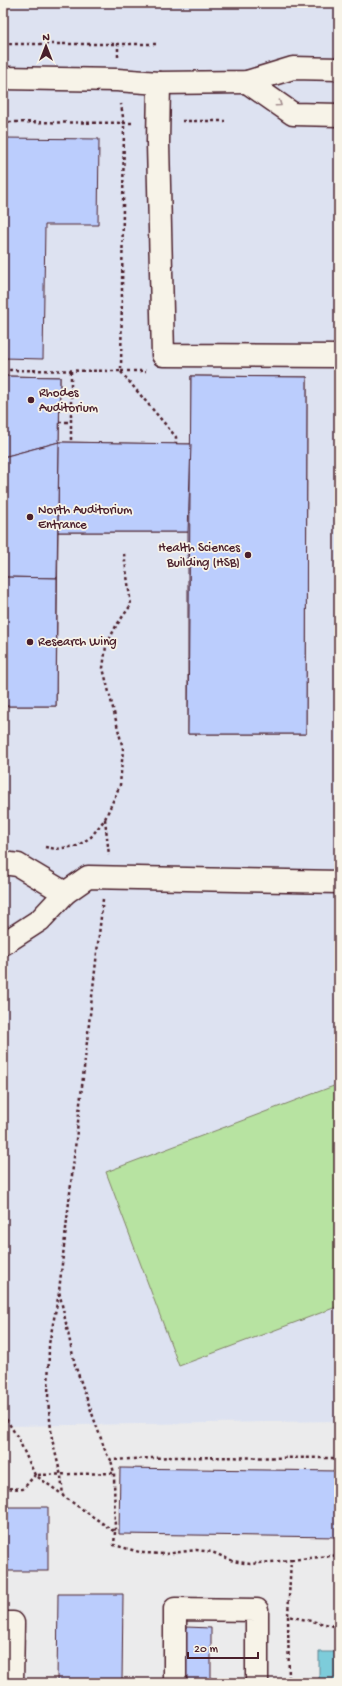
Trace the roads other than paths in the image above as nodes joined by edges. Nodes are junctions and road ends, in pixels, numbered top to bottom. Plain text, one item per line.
1 (339, 69) edge
2 (3, 78) edge
3 (247, 82) junction
4 (159, 83) junction
5 (339, 115) edge
6 (339, 356) edge
7 (3, 863) edge
8 (339, 882) edge
9 (65, 893) junction
10 (3, 944) edge
11 (3, 1623) edge
12 (12, 1683) edge
13 (175, 1683) edge
14 (257, 1683) edge

1 - 3 lane
2 - 4 lane
3 - 4 lane
3 -> 5 lane
4 - 6 lane
7 - 9 lane
8 - 9 lane
9 - 10 lane
11 - 12 lane
13 - 14 lane

